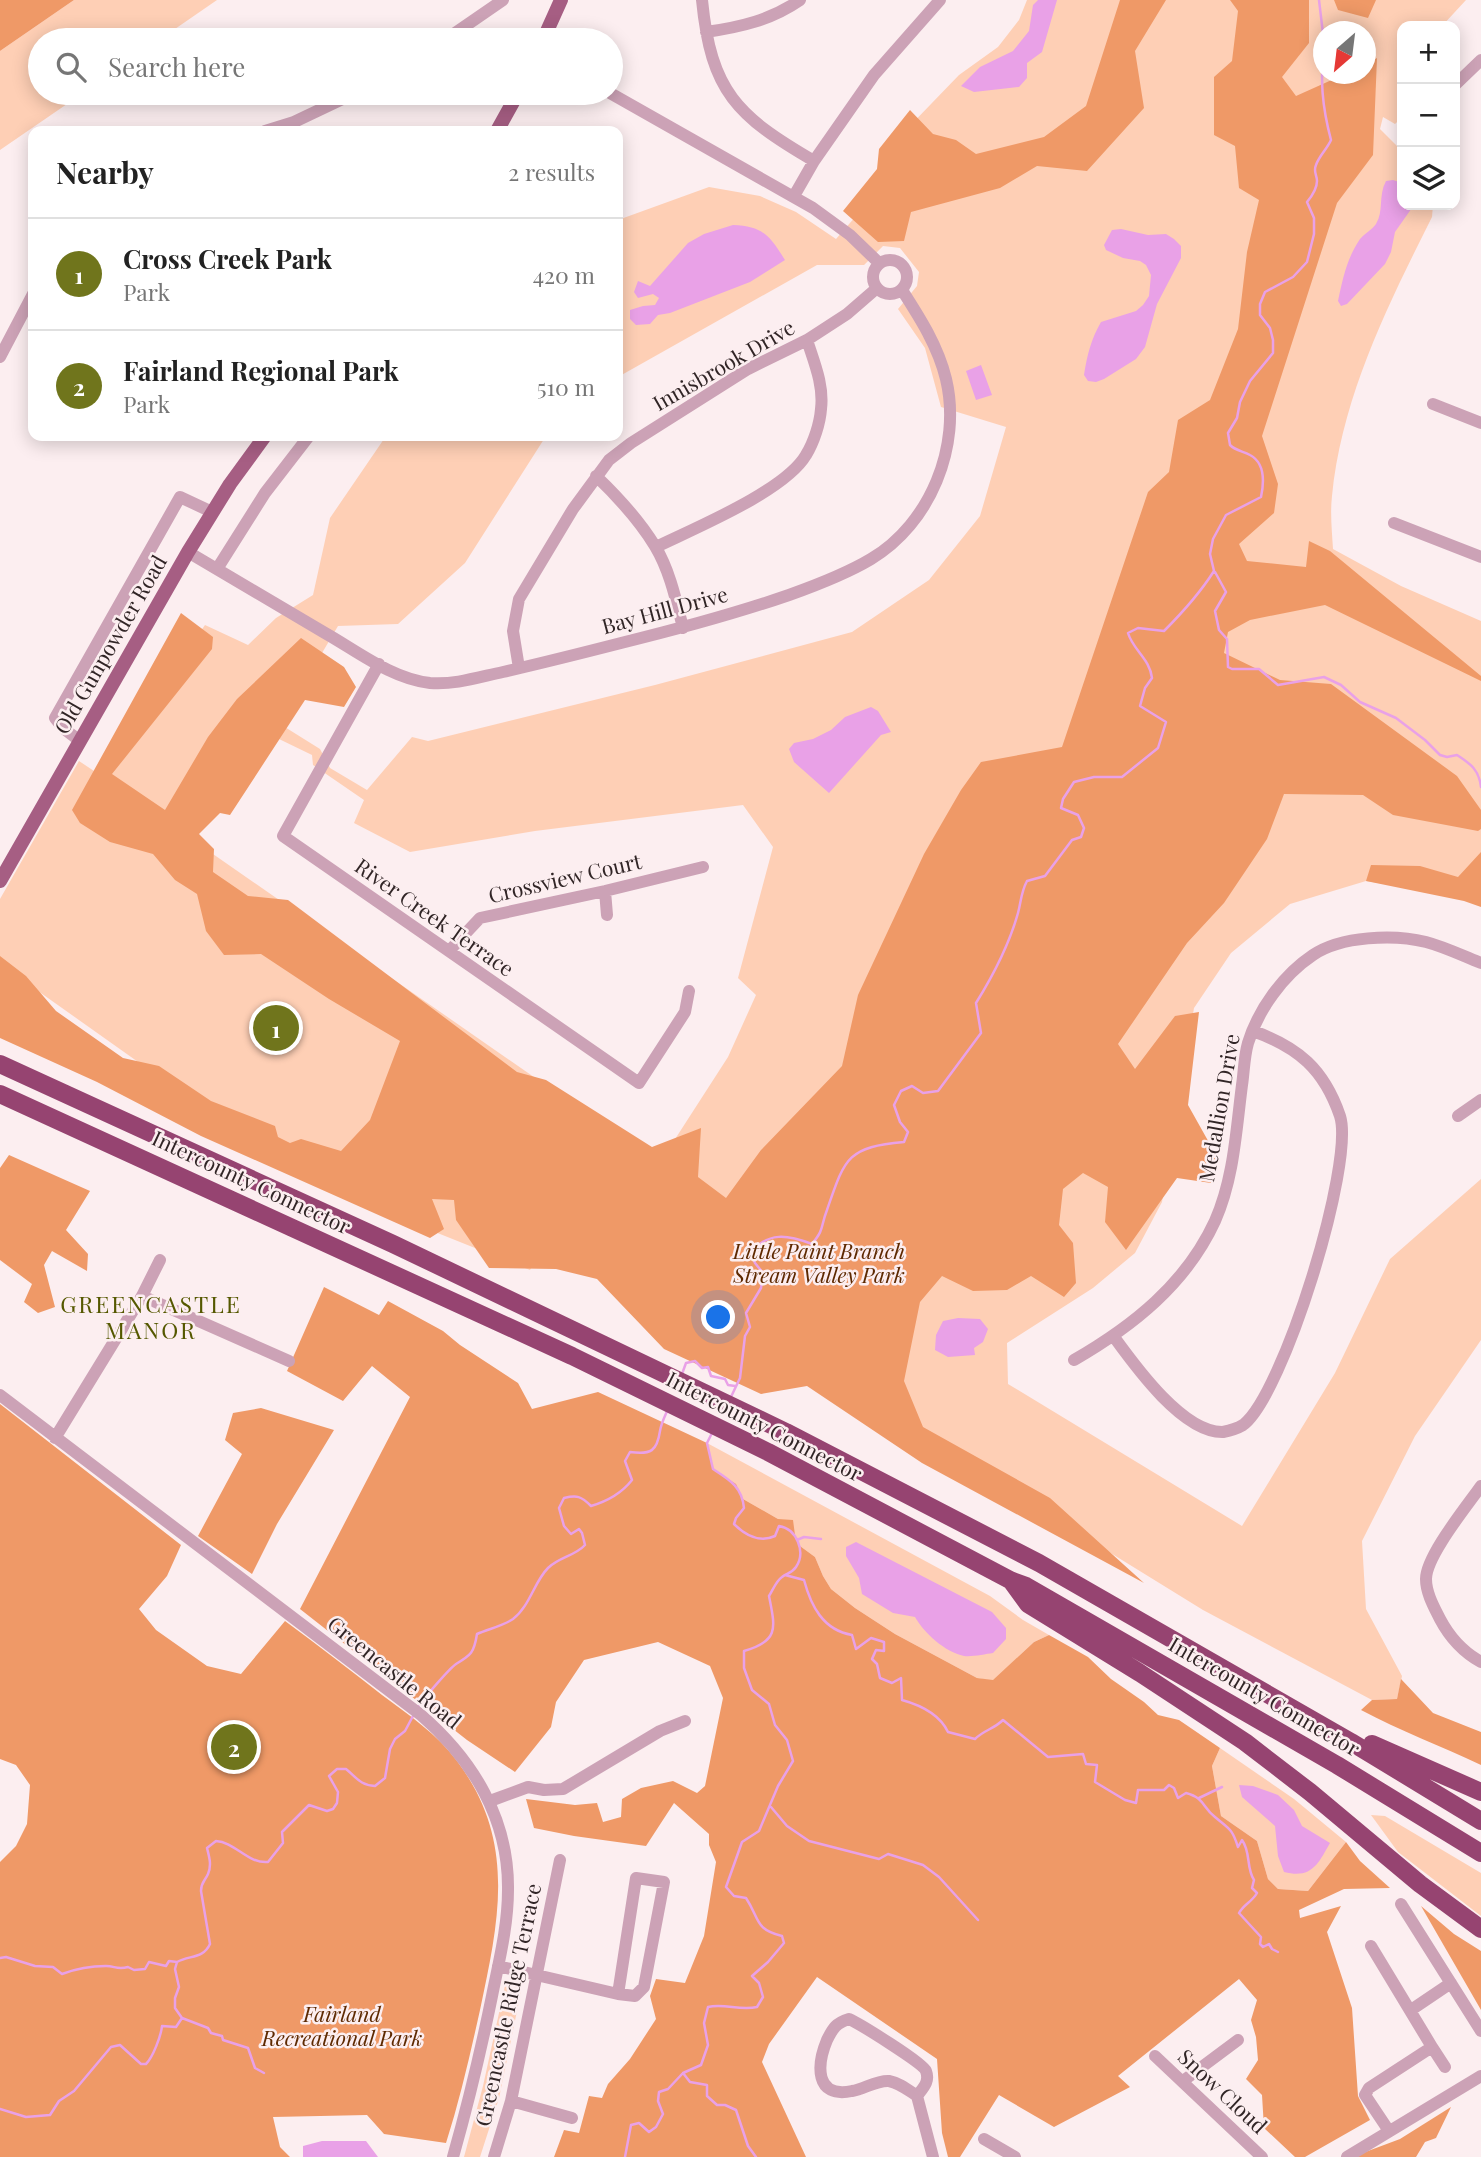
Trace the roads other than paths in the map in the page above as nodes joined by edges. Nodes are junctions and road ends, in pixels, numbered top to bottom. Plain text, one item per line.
1 (503, 0) edge
2 (561, 0) edge
3 (702, 0) edge
4 (800, 0) edge
5 (940, 0) edge
6 (462, 28) edge
7 (549, 28) edge
8 (706, 32) junction
9 (1481, 60) edge
10 (1456, 84) edge
11 (623, 100) edge
12 (335, 105) edge
13 (511, 105) edge
14 (299, 126) edge
15 (500, 126) edge
16 (814, 161) junction
17 (794, 197) junction
18 (879, 263) junction
19 (877, 288) junction
20 (902, 290) junction
21 (28, 304) edge
22 (807, 340) junction
23 (0, 357) edge
24 (1433, 404) dead end
25 (1481, 423) edge
26 (262, 441) edge
27 (305, 441) edge
28 (596, 476) junction
29 (212, 512) junction
30 (1394, 523) dead end
31 (656, 547) junction
32 (188, 552) junction
33 (1481, 557) edge
34 (217, 569) junction
35 (683, 628) junction
36 (379, 664) junction
37 (519, 668) junction
38 (80, 741) junction
39 (703, 867) dead end
40 (0, 881) edge
41 (605, 891) junction
42 (607, 915) dead end
43 (449, 951) junction
44 (1481, 963) edge
45 (689, 991) dead end
46 (1253, 1031) junction
47 (0, 1064) edge
48 (0, 1094) edge
49 (1481, 1100) edge
50 (1458, 1116) dead end
51 (160, 1260) dead end
52 (142, 1296) junction
53 (1114, 1337) junction
54 (1074, 1360) dead end
55 (289, 1362) dead end
56 (0, 1395) edge
57 (55, 1438) junction
58 (1481, 1486) edge
59 (1010, 1580) junction
60 (1481, 1662) edge
61 (1285, 1704) junction
62 (685, 1721) dead end
63 (1481, 1792) edge
64 (490, 1801) junction
65 (1481, 1821) edge
66 (1481, 1853) edge
67 (560, 1860) dead end
68 (1401, 1904) dead end
69 (1481, 1928) edge
70 (1371, 1946) dead end
71 (498, 1966) junction
72 (537, 1976) junction
73 (1451, 1983) junction
74 (618, 1994) junction
75 (1411, 2010) junction
76 (1481, 2031) edge
77 (1238, 2040) dead end
78 (1432, 2047) junction
79 (1156, 2056) dead end
80 (1444, 2067) dead end
81 (1481, 2076) edge
82 (1184, 2081) junction
83 (917, 2096) junction
84 (511, 2101) junction
85 (572, 2119) dead end
86 (1389, 2132) junction
87 (984, 2138) dead end
88 (453, 2157) edge
89 (494, 2157) edge
90 (933, 2157) edge
91 (1015, 2157) edge
92 (1262, 2157) edge
93 (1347, 2157) edge

1 - 6 street
2 - 7 main road
3 - 8 street
4 - 8 street
5 - 16 street
8 - 16 street
9 - 10 street
11 - 17 street
12 - 14 street
13 - 15 main road
16 - 17 street
17 - 18 street
18 - 19 street
18 - 20 street
19 - 20 street
19 - 22 street, Innisbrook Drive
20 - 35 street, Bay Hill Drive
21 - 23 street
22 - 28 street, Innisbrook Drive
22 - 31 street
24 - 25 street
26 - 29 main road, Old Gunpowder Road
27 - 34 street
28 - 31 street
28 - 37 street, Innisbrook Drive
29 - 32 main road, Old Gunpowder Road
29 - 38 street
30 - 33 street
31 - 35 street
32 - 34 street, Bay Hill Drive
32 - 38 main road, Old Gunpowder Road
34 - 36 street, Bay Hill Drive
35 - 37 street, Bay Hill Drive
36 - 37 street, Bay Hill Drive
36 - 43 street, River Creek Terrace
38 - 40 main road, Old Gunpowder Road
39 - 41 street, Crossview Court
41 - 42 street
41 - 43 street, Crossview Court
43 - 45 street, River Creek Terrace
44 - 46 street, Medallion Drive
46 - 53 street, Medallion Drive
46 - 53 street
47 - 61 highway, Intercounty Connector
48 - 59 highway, Intercounty Connector
49 - 50 street
51 - 52 street
52 - 55 street
52 - 57 street
53 - 54 street, Medallion Drive
56 - 57 street, Greencastle Road
57 - 64 street, Greencastle Road
58 - 60 street
59 - 66 highway, Intercounty Connector
59 - 69 highway
61 - 63 highway
61 - 65 highway, Intercounty Connector
62 - 64 street
64 - 71 street, Greencastle Road
67 - 72 street, Greencastle Ridge Terrace
68 - 73 street
70 - 75 street
71 - 72 street
71 - 88 street, Greencastle Road
72 - 74 street
72 - 84 street, Greencastle Ridge Terrace
73 - 75 street
73 - 76 street
74 - 74 street
75 - 78 street
77 - 82 street
78 - 80 street
78 - 86 street
79 - 82 street, Snow Cloud
81 - 86 street
82 - 92 street, Snow Cloud
83 - 83 street
83 - 90 street
84 - 85 street
84 - 89 street, Greencastle Ridge Terrace
86 - 93 street
87 - 91 street

